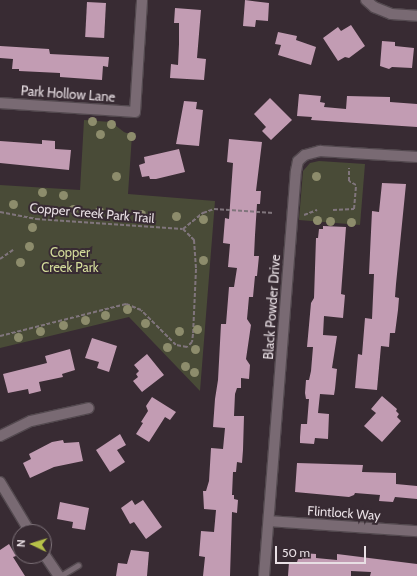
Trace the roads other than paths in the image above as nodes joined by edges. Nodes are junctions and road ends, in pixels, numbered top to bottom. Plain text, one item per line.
1 (142, 0) edge
2 (366, 0) edge
3 (417, 16) edge
4 (0, 103) edge
5 (417, 157) edge
6 (89, 408) dead end
7 (0, 436) edge
8 (0, 482) edge
9 (269, 521) junction
10 (25, 524) edge
11 (417, 531) edge
12 (51, 564) edge
13 (78, 566) dead end
14 (60, 576) edge
15 (264, 576) edge

1 - 4 street, Park Hollow Lane
2 - 3 street
5 - 9 street, Black Powder Drive
6 - 7 street
8 - 10 street
9 - 11 street, Flintlock Way
9 - 15 street, Black Powder Drive
12 - 14 street
13 - 14 lane

